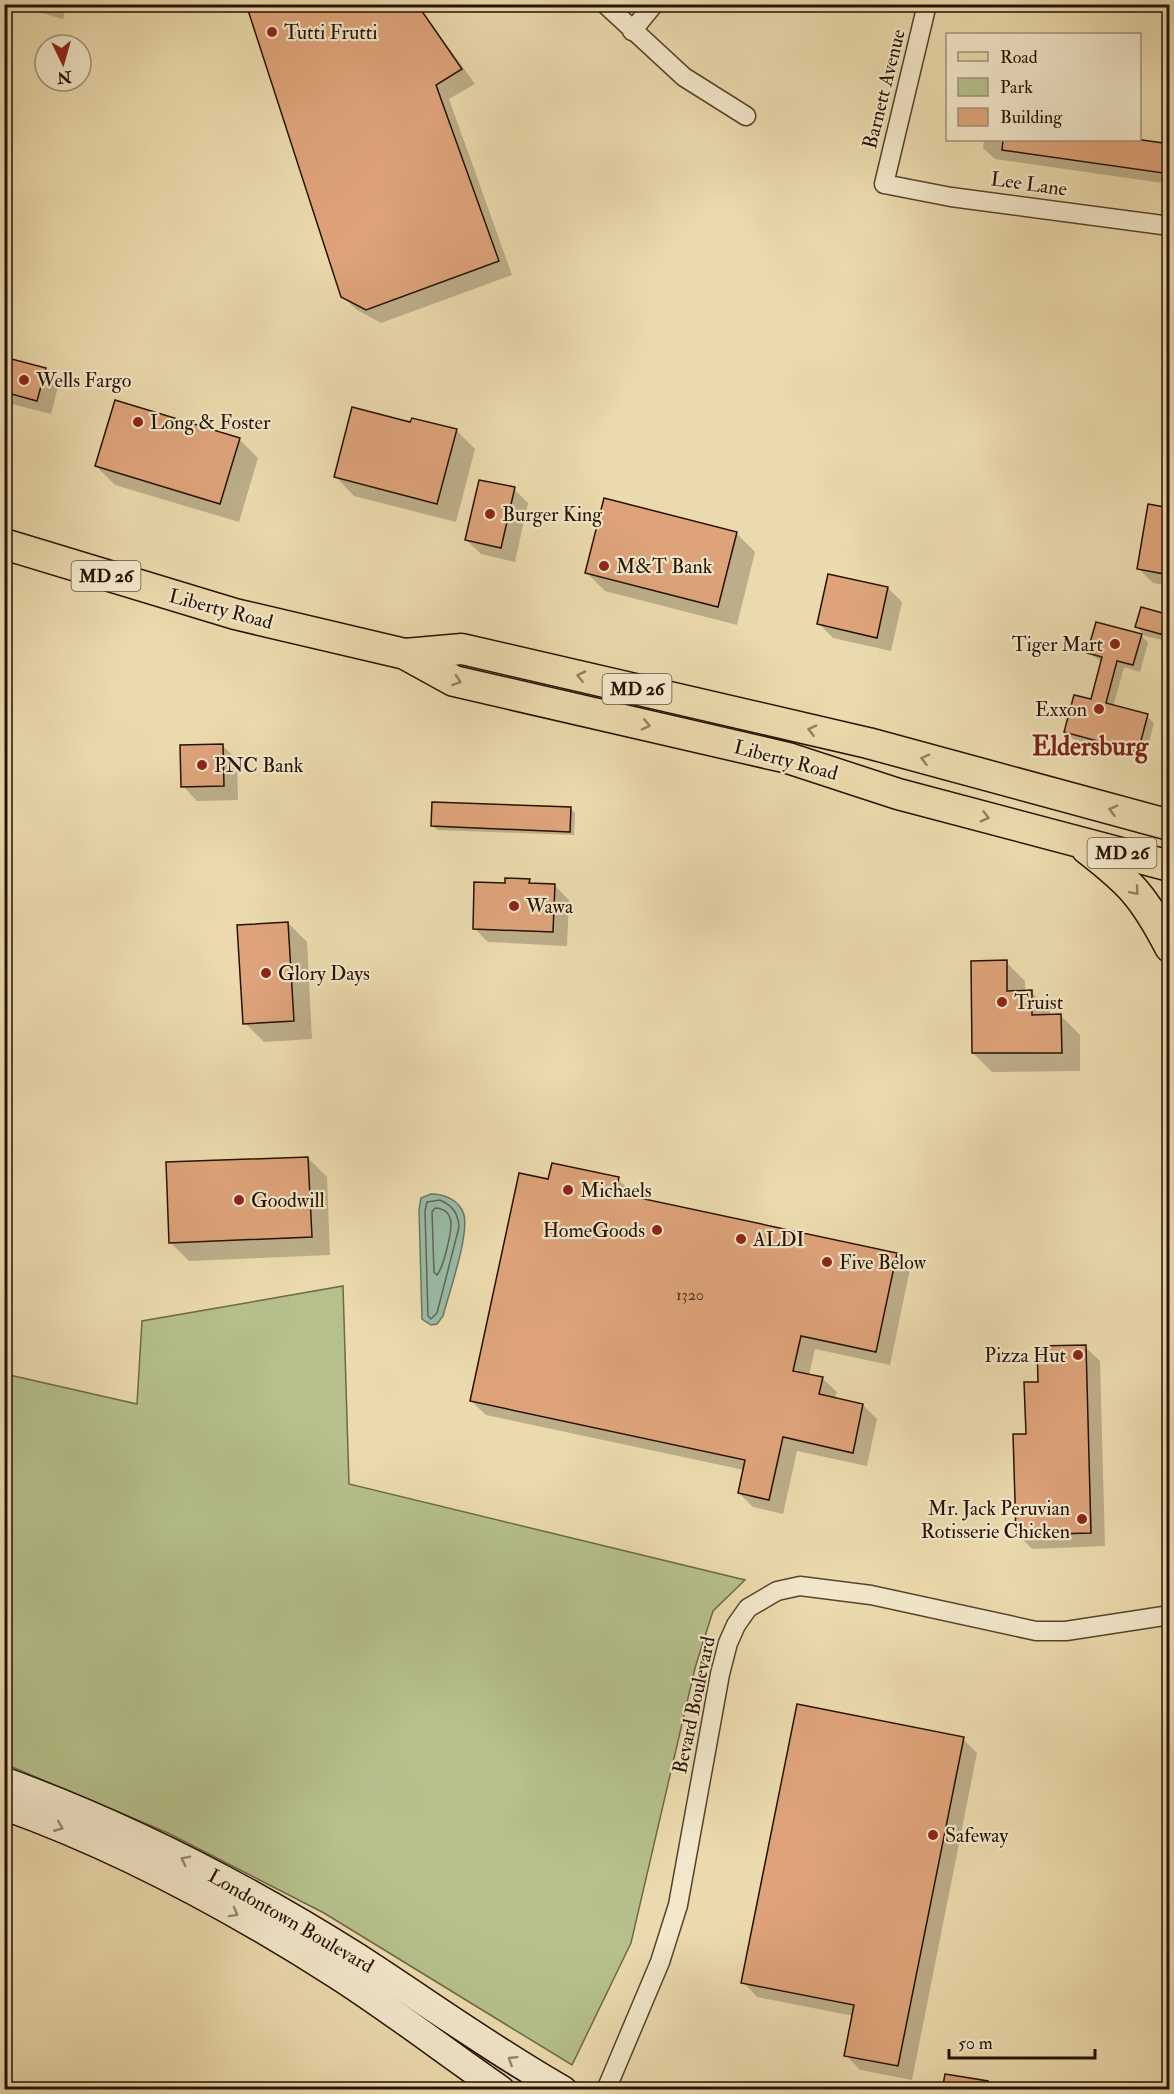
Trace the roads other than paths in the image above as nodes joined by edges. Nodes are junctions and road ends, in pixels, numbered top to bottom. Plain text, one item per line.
1 (605, 4) edge
2 (654, 4) edge
3 (927, 4) edge
4 (632, 30) junction
5 (746, 116) dead end
6 (884, 184) joint
7 (1170, 226) edge
8 (4, 544) edge
9 (405, 654) junction
10 (1170, 825) edge
11 (1075, 840) junction
12 (1170, 866) edge
13 (1170, 947) edge
14 (1170, 1615) edge
15 (4, 1781) edge
16 (4, 1806) edge
17 (501, 2090) edge
18 (562, 2090) edge
19 (606, 2090) edge

1 - 4 street
2 - 4 street
3 - 6 street, Barnett Avenue
4 - 5 street
6 - 7 street, Lee Lane
8 - 9 main road, Liberty Road / MD 26
10 -> 9 main road, Liberty Road / MD 26
9 -> 11 main road, Liberty Road / MD 26
11 - 12 main road, Liberty Road / MD 26
11 -> 13 main road
14 - 19 street, Bevard Boulevard
18 -> 15 street, Londontown Boulevard
16 -> 17 street, Londontown Boulevard

